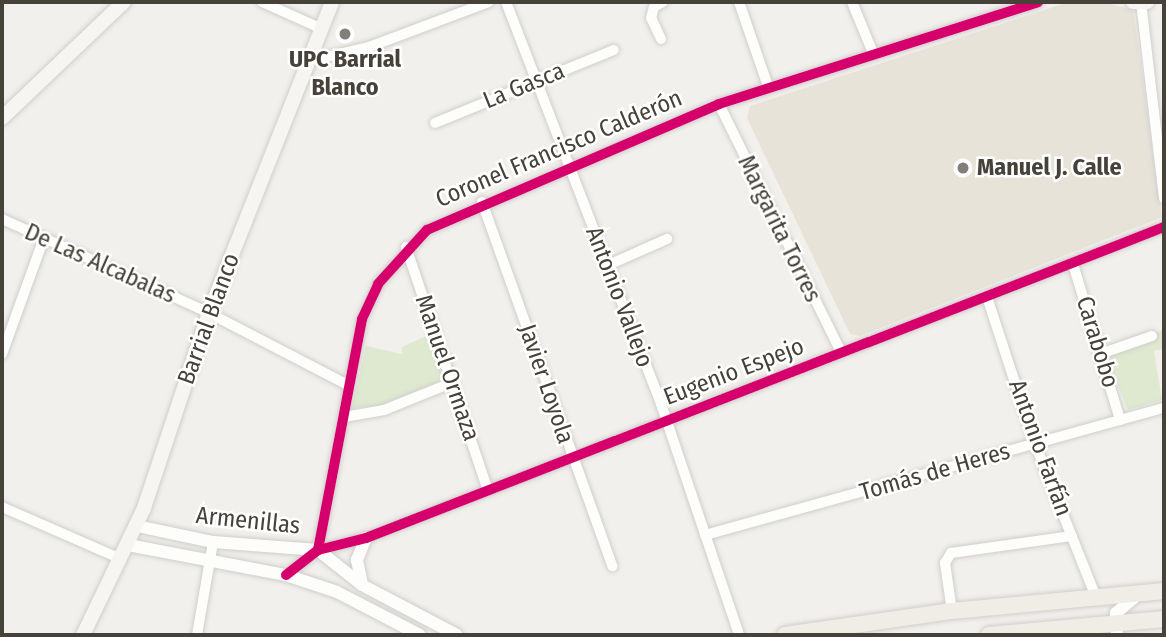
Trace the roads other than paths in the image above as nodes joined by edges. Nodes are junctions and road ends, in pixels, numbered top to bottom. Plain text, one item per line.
1 (124, 2) edge
2 (262, 2) edge
3 (332, 2) edge
4 (489, 2) edge
5 (506, 2) edge
6 (663, 2) edge
7 (739, 2) edge
8 (852, 2) edge
9 (1017, 2) edge
10 (1038, 2) edge
11 (1140, 2) edge
12 (1010, 11) junction
13 (322, 29) junction
14 (660, 39) dead end
15 (614, 50) dead end
16 (873, 53) junction
17 (309, 61) junction
18 (536, 82) junction
19 (768, 86) junction
20 (719, 104) junction
21 (2, 118) edge
22 (435, 123) dead end
23 (569, 167) junction
24 (1164, 199) edge
25 (482, 202) junction
26 (2, 219) edge
27 (1164, 227) edge
28 (44, 239) junction
29 (667, 239) dead end
30 (407, 247) junction
31 (1073, 264) junction
32 (606, 266) junction
33 (987, 297) junction
34 (209, 313) junction
35 (1152, 336) dead end
36 (841, 352) junction
37 (2, 354) edge
38 (1100, 354) junction
39 (451, 383) junction
40 (348, 385) junction
41 (1164, 408) edge
42 (344, 417) junction
43 (1120, 420) junction
44 (665, 421) junction
45 (1035, 444) junction
46 (572, 456) junction
47 (488, 490) junction
48 (2, 508) edge
49 (137, 526) junction
50 (705, 535) junction
51 (1072, 536) junction
52 (366, 538) junction
53 (213, 542) junction
54 (128, 545) junction
55 (318, 550) junction
56 (119, 558) junction
57 (210, 560) junction
58 (611, 566) dead end
59 (286, 575) junction
60 (362, 585) junction
61 (1164, 591) edge
62 (1142, 593) junction
63 (1096, 597) junction
64 (952, 611) junction
65 (1164, 620) edge
66 (1116, 628) edge
67 (1029, 633) edge
68 (83, 635) edge
69 (197, 635) edge
70 (420, 635) edge
71 (457, 635) edge
72 (739, 635) edge
73 (785, 635) edge
74 (989, 635) edge
75 (1148, 635) edge

1 - 21 main road
2 - 13 street
3 - 13 main road, Barrial Blanco
4 - 17 street
5 - 18 street, Antonio Vallejo
6 - 14 street
7 - 19 street
8 - 16 street
9 - 12 street
10 - 12 street, Coronel Francisco Calderón
11 - 24 street
12 - 16 street, Coronel Francisco Calderón
13 - 17 main road, Barrial Blanco
15 - 18 street, La Gasca
16 - 19 street, Coronel Francisco Calderón
17 - 34 main road, Barrial Blanco
18 - 22 street, La Gasca
18 - 23 street, Antonio Vallejo
19 - 20 street, Coronel Francisco Calderón
20 - 23 street, Coronel Francisco Calderón
20 - 36 street, Margarita Torres
23 - 25 street, Coronel Francisco Calderón
23 - 32 street, Antonio Vallejo
25 - 30 street, Coronel Francisco Calderón
25 - 46 street, Javier Loyola
26 - 28 street, De Las Alcabalas
27 - 31 street, Eugenio Espejo
28 - 34 street, De Las Alcabalas
28 - 37 street
29 - 32 street
30 - 39 street, Manuel Ormaza
30 - 40 street, Coronel Francisco Calderón
31 - 33 street, Eugenio Espejo
31 - 38 street, Carabobo
32 - 44 street, Antonio Vallejo
33 - 36 street, Eugenio Espejo
33 - 45 street, Antonio Farfán
34 - 40 street, De Las Alcabalas
34 - 49 main road, Barrial Blanco
35 - 38 street
36 - 44 street, Eugenio Espejo
38 - 43 street, Carabobo
39 - 42 street
39 - 47 street, Manuel Ormaza
40 - 42 street, Coronel Francisco Calderón
41 - 43 street, Tomás de Heres
42 - 55 street, Coronel Francisco Calderón
43 - 45 street, Tomás de Heres
44 - 46 street, Eugenio Espejo
44 - 50 street, Antonio Vallejo
45 - 50 street, Tomás de Heres
45 - 51 street, Antonio Farfán
46 - 47 street, Eugenio Espejo
46 - 58 street, Javier Loyola
47 - 52 street, Eugenio Espejo
48 - 56 street
49 - 53 street, Armenillas
49 - 54 main road, Barrial Blanco
50 - 72 street, Antonio Vallejo
51 - 63 street, Antonio Farfán
51 - 64 street
52 - 55 street, Eugenio Espejo
52 - 60 street
53 - 55 street, Armenillas
53 - 57 street
54 - 56 main road, Barrial Blanco
54 - 57 street, Armenillas
55 - 59 street
55 - 60 street, Armenillas
56 - 68 main road, Barrial Blanco
57 - 59 street, Armenillas
57 - 69 street
59 - 70 street, Armenillas
60 - 71 street, Armenillas
61 - 62 main road
62 - 63 main road
62 - 66 street
63 - 64 main road
64 - 73 main road
65 - 66 main road
65 - 75 main road
66 - 67 main road
67 - 74 main road

